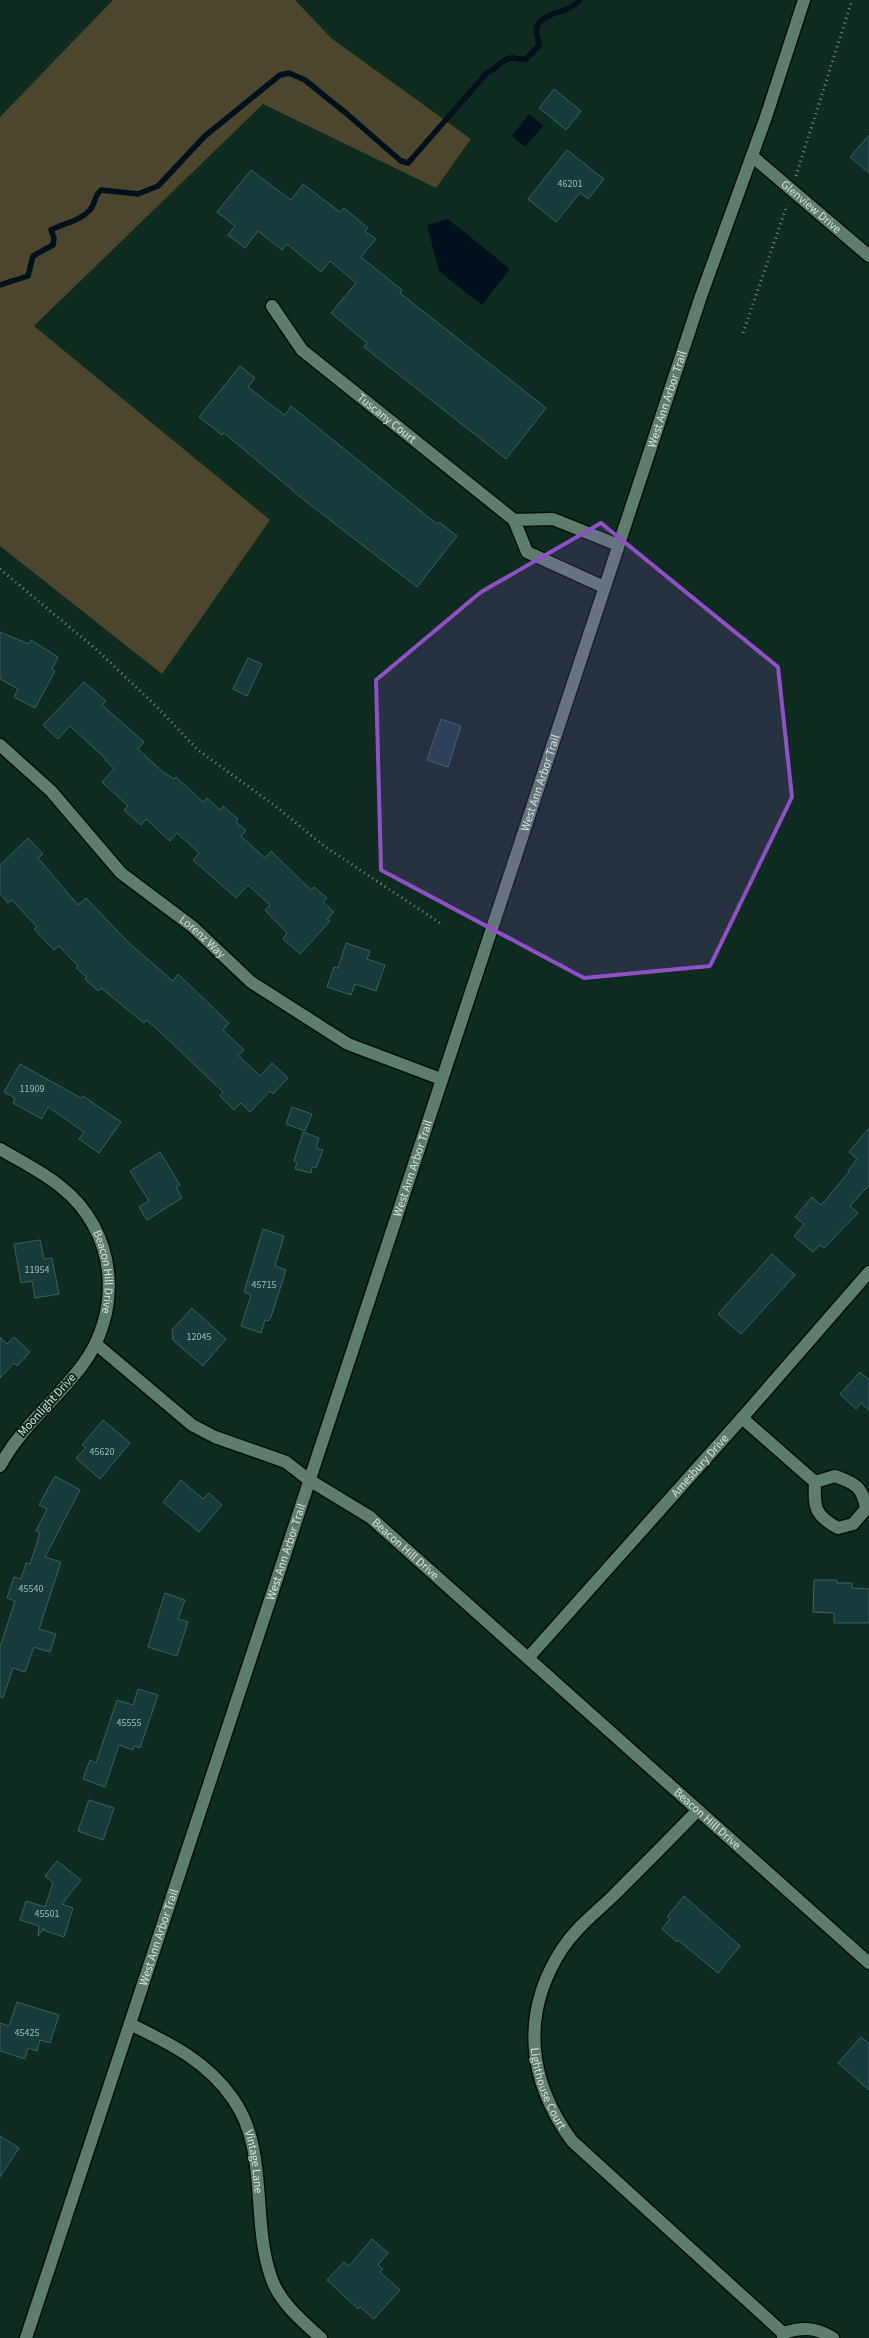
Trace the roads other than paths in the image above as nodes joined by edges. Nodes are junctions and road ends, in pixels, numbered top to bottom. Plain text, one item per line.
1 (804, 0) edge
2 (752, 156) junction
3 (869, 256) edge
4 (272, 306) dead end
5 (514, 520) junction
6 (618, 545) junction
7 (604, 587) junction
8 (0, 745) edge
9 (441, 1079) junction
10 (0, 1149) edge
11 (869, 1272) edge
12 (96, 1344) junction
13 (742, 1418) junction
14 (0, 1466) edge
15 (309, 1480) junction
16 (815, 1482) junction
17 (528, 1658) junction
18 (698, 1810) junction
19 (869, 1963) edge
20 (130, 2024) junction
21 (783, 2335) edge
22 (26, 2338) edge
23 (321, 2338) edge
24 (833, 2338) edge

1 - 2 street, West Ann Arbor Trail
2 - 3 street, Glenview Drive
2 - 6 street, West Ann Arbor Trail
4 - 5 street, Tuscany Court
5 - 6 street
5 - 7 street, Tuscany Court
6 - 7 street, West Ann Arbor Trail
7 - 9 street, West Ann Arbor Trail
8 - 9 street, Lorenz Way
9 - 15 street, West Ann Arbor Trail
10 - 12 street, Beacon Hill Drive
11 - 13 street, Amesbury Drive
12 - 14 street, Moonlight Drive
12 - 15 street, Beacon Hill Drive
13 - 16 street
13 - 17 street, Amesbury Drive
15 - 17 street, Beacon Hill Drive
15 - 20 street, West Ann Arbor Trail
16 - 16 street
17 - 18 street, Beacon Hill Drive
18 - 19 street, Beacon Hill Drive
18 - 21 street, Lighthouse Court
20 - 22 street, West Ann Arbor Trail
20 - 23 street, Vintage Lane
21 - 24 street, Lighthouse Court

